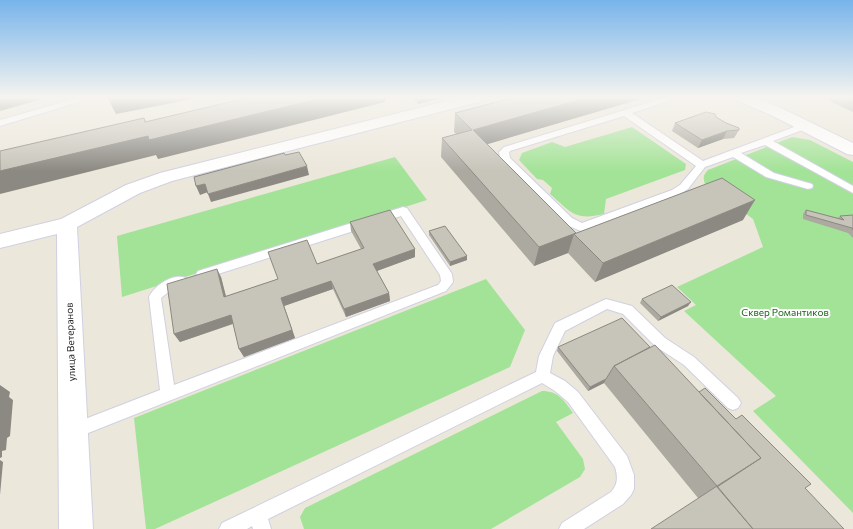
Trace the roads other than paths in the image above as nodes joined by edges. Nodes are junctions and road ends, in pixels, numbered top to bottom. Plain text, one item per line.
1 (384, 122) edge
2 (598, 122) edge
3 (639, 122) edge
4 (797, 122) edge
5 (806, 126) junction
6 (765, 141) junction
7 (853, 150) edge
8 (734, 153) junction
9 (702, 165) junction
10 (808, 186) dead end
11 (853, 190) edge
12 (67, 224) junction
13 (0, 241) edge
14 (542, 376) junction
15 (168, 394) junction
16 (733, 403) dead end
17 (73, 431) junction
18 (260, 522) edge
19 (76, 529) edge
20 (228, 529) edge
21 (568, 529) edge

1 - 12 street
2 - 9 lane
3 - 9 lane
4 - 5 street
5 - 6 lane
5 - 7 street
6 - 8 lane
6 - 11 lane
8 - 9 lane
8 - 10 lane
12 - 13 street
12 - 17 street, улица Ветеранов
14 - 16 lane
14 - 18 lane
14 - 21 lane
15 - 15 lane
15 - 17 lane
17 - 19 street, улица Ветеранов
18 - 20 lane

